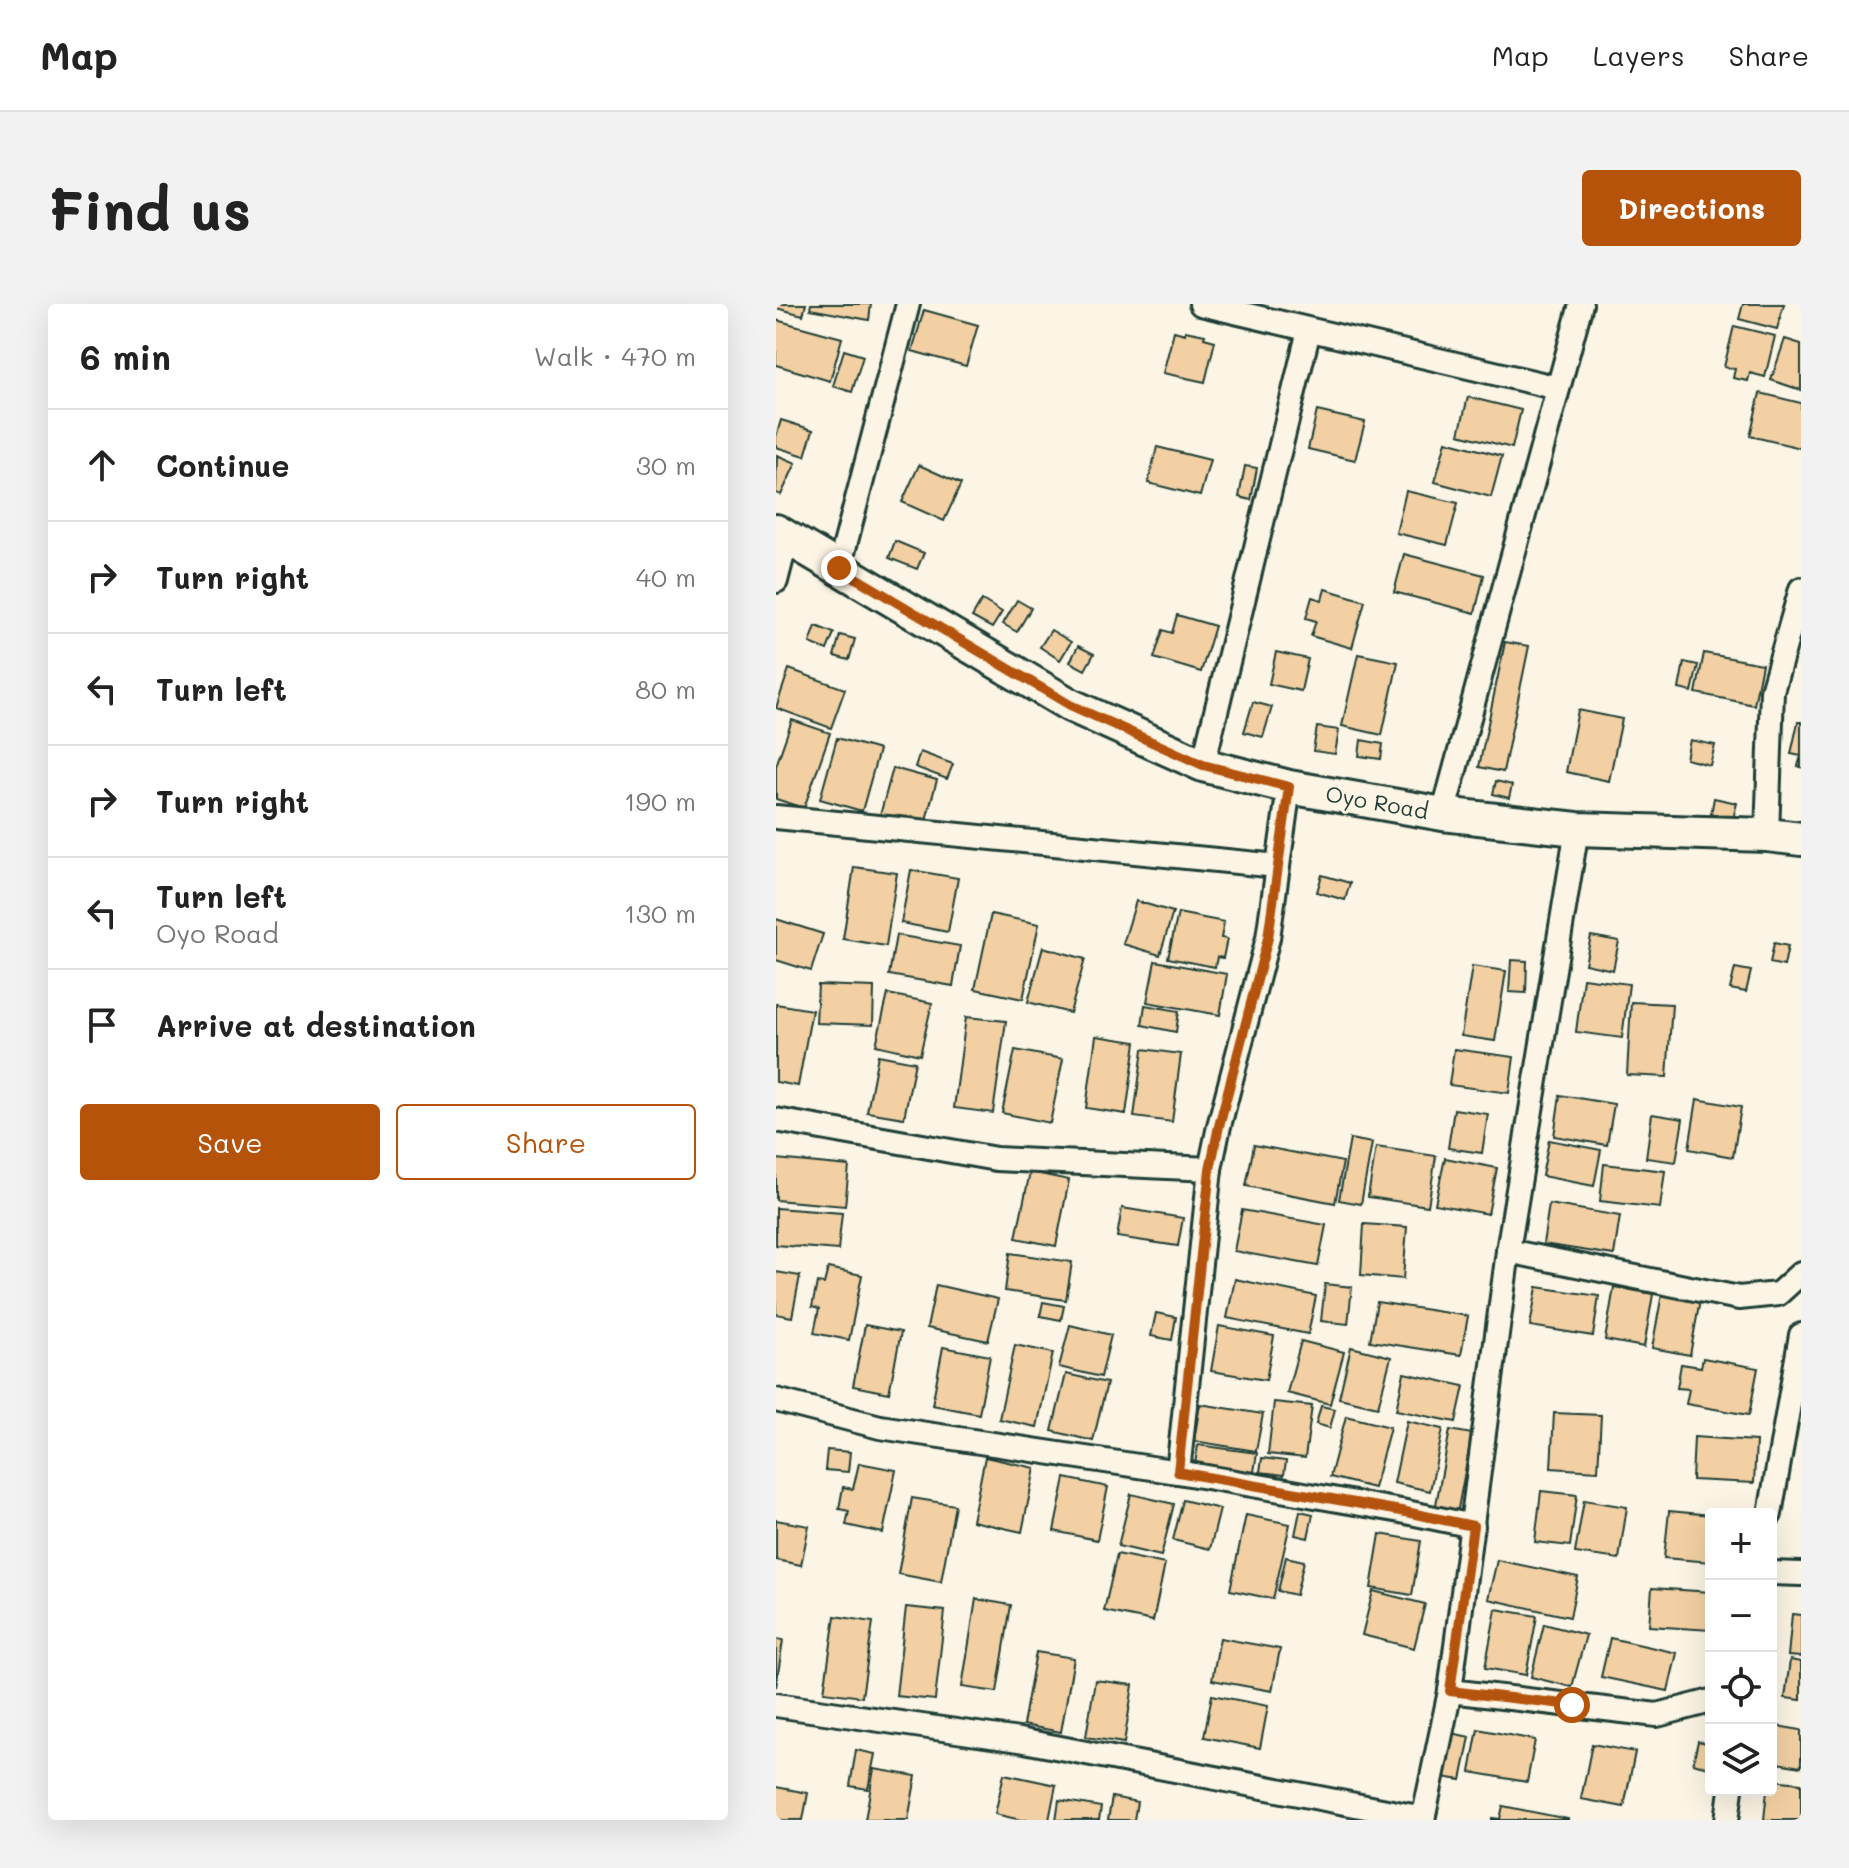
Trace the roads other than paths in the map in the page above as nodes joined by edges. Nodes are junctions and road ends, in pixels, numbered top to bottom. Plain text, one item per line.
1 (908, 304) edge
2 (1201, 304) edge
3 (1581, 304) edge
4 (1309, 330) junction
5 (1558, 388) junction
6 (781, 534) edge
7 (839, 568) junction
8 (776, 581) edge
9 (1801, 589) edge
10 (1203, 765) junction
11 (1289, 787) junction
12 (1443, 814) junction
13 (776, 817) edge
14 (1577, 829) junction
15 (1767, 835) junction
16 (1801, 839) edge
17 (1278, 866) junction
18 (776, 1120) edge
19 (1210, 1169) junction
20 (1508, 1251) junction
21 (1801, 1273) edge
22 (1801, 1335) edge
23 (776, 1400) edge
24 (1178, 1472) junction
25 (1771, 1508) edge
26 (1473, 1526) junction
27 (1777, 1573) edge
28 (1801, 1574) edge
29 (1450, 1691) junction
30 (1705, 1703) edge
31 (776, 1705) edge
32 (1730, 1796) edge
33 (1423, 1819) edge
34 (1727, 1820) edge

1 - 7 street
2 - 4 street
3 - 5 street
4 - 5 street
4 - 10 street
5 - 12 street
6 - 7 street, Oyo Road
6 - 8 street
7 - 10 street, Oyo Road
9 - 15 street
10 - 11 street, Oyo Road
11 - 12 street, Oyo Road
11 - 17 street
12 - 14 street, Oyo Road
13 - 17 street
14 - 15 street, Oyo Road
14 - 20 street
15 - 16 street, Oyo Road
17 - 19 street
18 - 19 street
19 - 24 street
20 - 21 street
20 - 26 street
22 - 25 street
23 - 24 street
24 - 26 street
26 - 29 street
27 - 28 street
29 - 30 street
29 - 33 street
31 - 33 street
32 - 34 street

